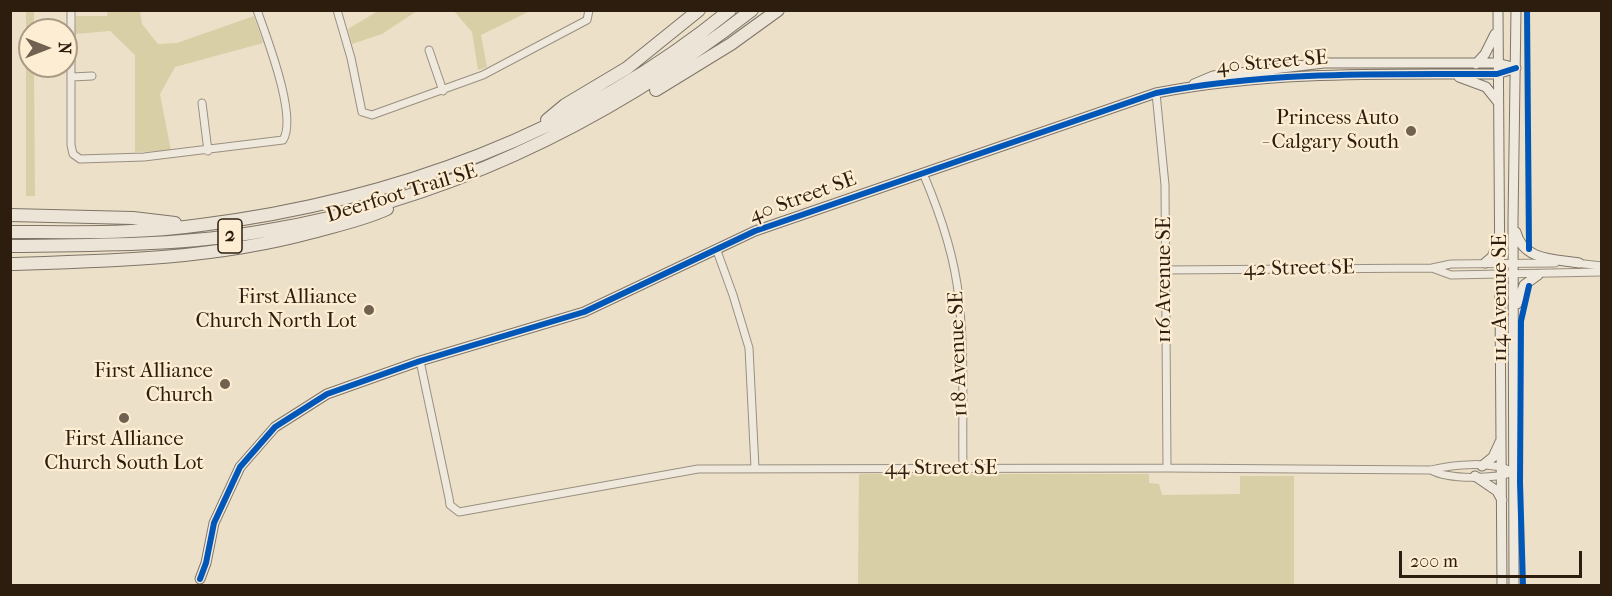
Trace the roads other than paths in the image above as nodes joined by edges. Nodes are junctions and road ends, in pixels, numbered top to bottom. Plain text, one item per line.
1 (257, 10) edge
2 (337, 10) edge
3 (589, 10) edge
4 (699, 10) edge
5 (730, 10) edge
6 (752, 10) edge
7 (778, 10) edge
8 (1497, 10) edge
9 (1516, 10) edge
10 (1497, 29) junction
11 (429, 50) dead end
12 (1497, 63) junction
13 (1476, 64) junction
14 (1516, 68) junction
15 (1448, 74) junction
16 (1497, 74) junction
17 (92, 76) dead end
18 (78, 77) edge
19 (72, 78) edge
20 (1190, 87) junction
21 (443, 91) junction
22 (1156, 93) junction
23 (1498, 102) junction
24 (202, 103) dead end
25 (578, 125) junction
26 (532, 132) junction
27 (208, 151) junction
28 (923, 173) junction
29 (444, 184) junction
30 (10, 215) edge
31 (1513, 221) junction
32 (200, 226) junction
33 (10, 232) edge
34 (1501, 233) junction
35 (10, 246) edge
36 (717, 251) junction
37 (1513, 263) junction
38 (1579, 263) junction
39 (10, 264) edge
40 (1485, 264) junction
41 (1501, 264) junction
42 (1602, 266) edge
43 (1432, 268) junction
44 (1166, 270) junction
45 (1602, 272) edge
46 (1502, 275) junction
47 (1513, 275) junction
48 (1538, 275) junction
49 (1514, 315) junction
50 (420, 361) junction
51 (1502, 437) junction
52 (1482, 466) junction
53 (1502, 466) junction
54 (755, 468) junction
55 (1167, 468) junction
56 (963, 469) junction
57 (1431, 470) junction
58 (1514, 472) junction
59 (1476, 476) junction
60 (1502, 476) junction
61 (1502, 500) junction
62 (200, 579) dead end
63 (1502, 585) edge
64 (1514, 585) edge

1 - 27 street
2 - 21 street
3 - 21 street
4 - 26 highway
5 - 26 highway, Deerfoot Trail SE / 2
6 - 25 highway, Deerfoot Trail SE / 2
7 - 25 highway
8 - 10 street, 114 Avenue SE
9 - 14 street, 114 Avenue SE
10 - 12 street, 114 Avenue SE
10 - 13 street
11 - 21 street
12 - 13 street, 40 Street SE
12 - 14 street, 40 Street SE
12 - 16 street, 114 Avenue SE
13 - 20 street, 40 Street SE
14 - 16 street, 40 Street SE
14 - 31 street, 114 Avenue SE
15 - 16 street, 40 Street SE
15 - 20 street, 40 Street SE
15 - 23 street
16 - 23 street, 114 Avenue SE
17 - 18 street
19 - 27 street
20 - 22 street, 40 Street SE
22 - 28 street, 40 Street SE
22 - 44 street, 116 Avenue SE
23 - 34 street, 114 Avenue SE
24 - 27 street
25 - 29 highway, Deerfoot Trail SE / 2
26 - 32 highway, Deerfoot Trail SE / 2
28 - 36 street, 40 Street SE
28 - 56 street, 118 Avenue SE
29 - 35 highway, Deerfoot Trail SE / 2
29 - 39 highway
30 - 32 highway
31 - 37 street, 114 Avenue SE
31 - 38 street
32 - 33 highway, Deerfoot Trail SE / 2
34 - 40 street
34 - 41 street, 114 Avenue SE
36 - 50 street, 40 Street SE
36 - 54 street
37 - 38 street, 42 Street SE
37 - 41 street, 42 Street SE
37 - 47 street, 114 Avenue SE
38 - 42 street, 42 Street SE
40 - 41 street, 42 Street SE
40 - 43 street, 42 Street SE
41 - 46 street, 114 Avenue SE
43 - 44 street, 42 Street SE
43 - 46 street, 42 Street SE
44 - 55 street, 116 Avenue SE
45 - 48 street, 42 Street SE
46 - 47 street, 42 Street SE
46 - 51 street, 114 Avenue SE
47 - 48 street, 42 Street SE
47 - 49 street, 114 Avenue SE
48 - 49 street
49 - 58 street, 114 Avenue SE
50 - 54 street, 44 Street SE
50 - 62 street, 40 Street SE
51 - 52 street
51 - 53 street, 114 Avenue SE
52 - 53 street, 44 Street SE
52 - 57 street, 44 Street SE
53 - 58 street, 44 Street SE
53 - 60 street, 114 Avenue SE
54 - 56 street, 44 Street SE
55 - 56 street, 44 Street SE
55 - 57 street, 44 Street SE
57 - 59 street, 44 Street SE
58 - 60 street, 44 Street SE
58 - 64 street, 114 Avenue SE
59 - 60 street, 44 Street SE
59 - 61 street
60 - 61 street, 114 Avenue SE
61 - 63 street, 114 Avenue SE

